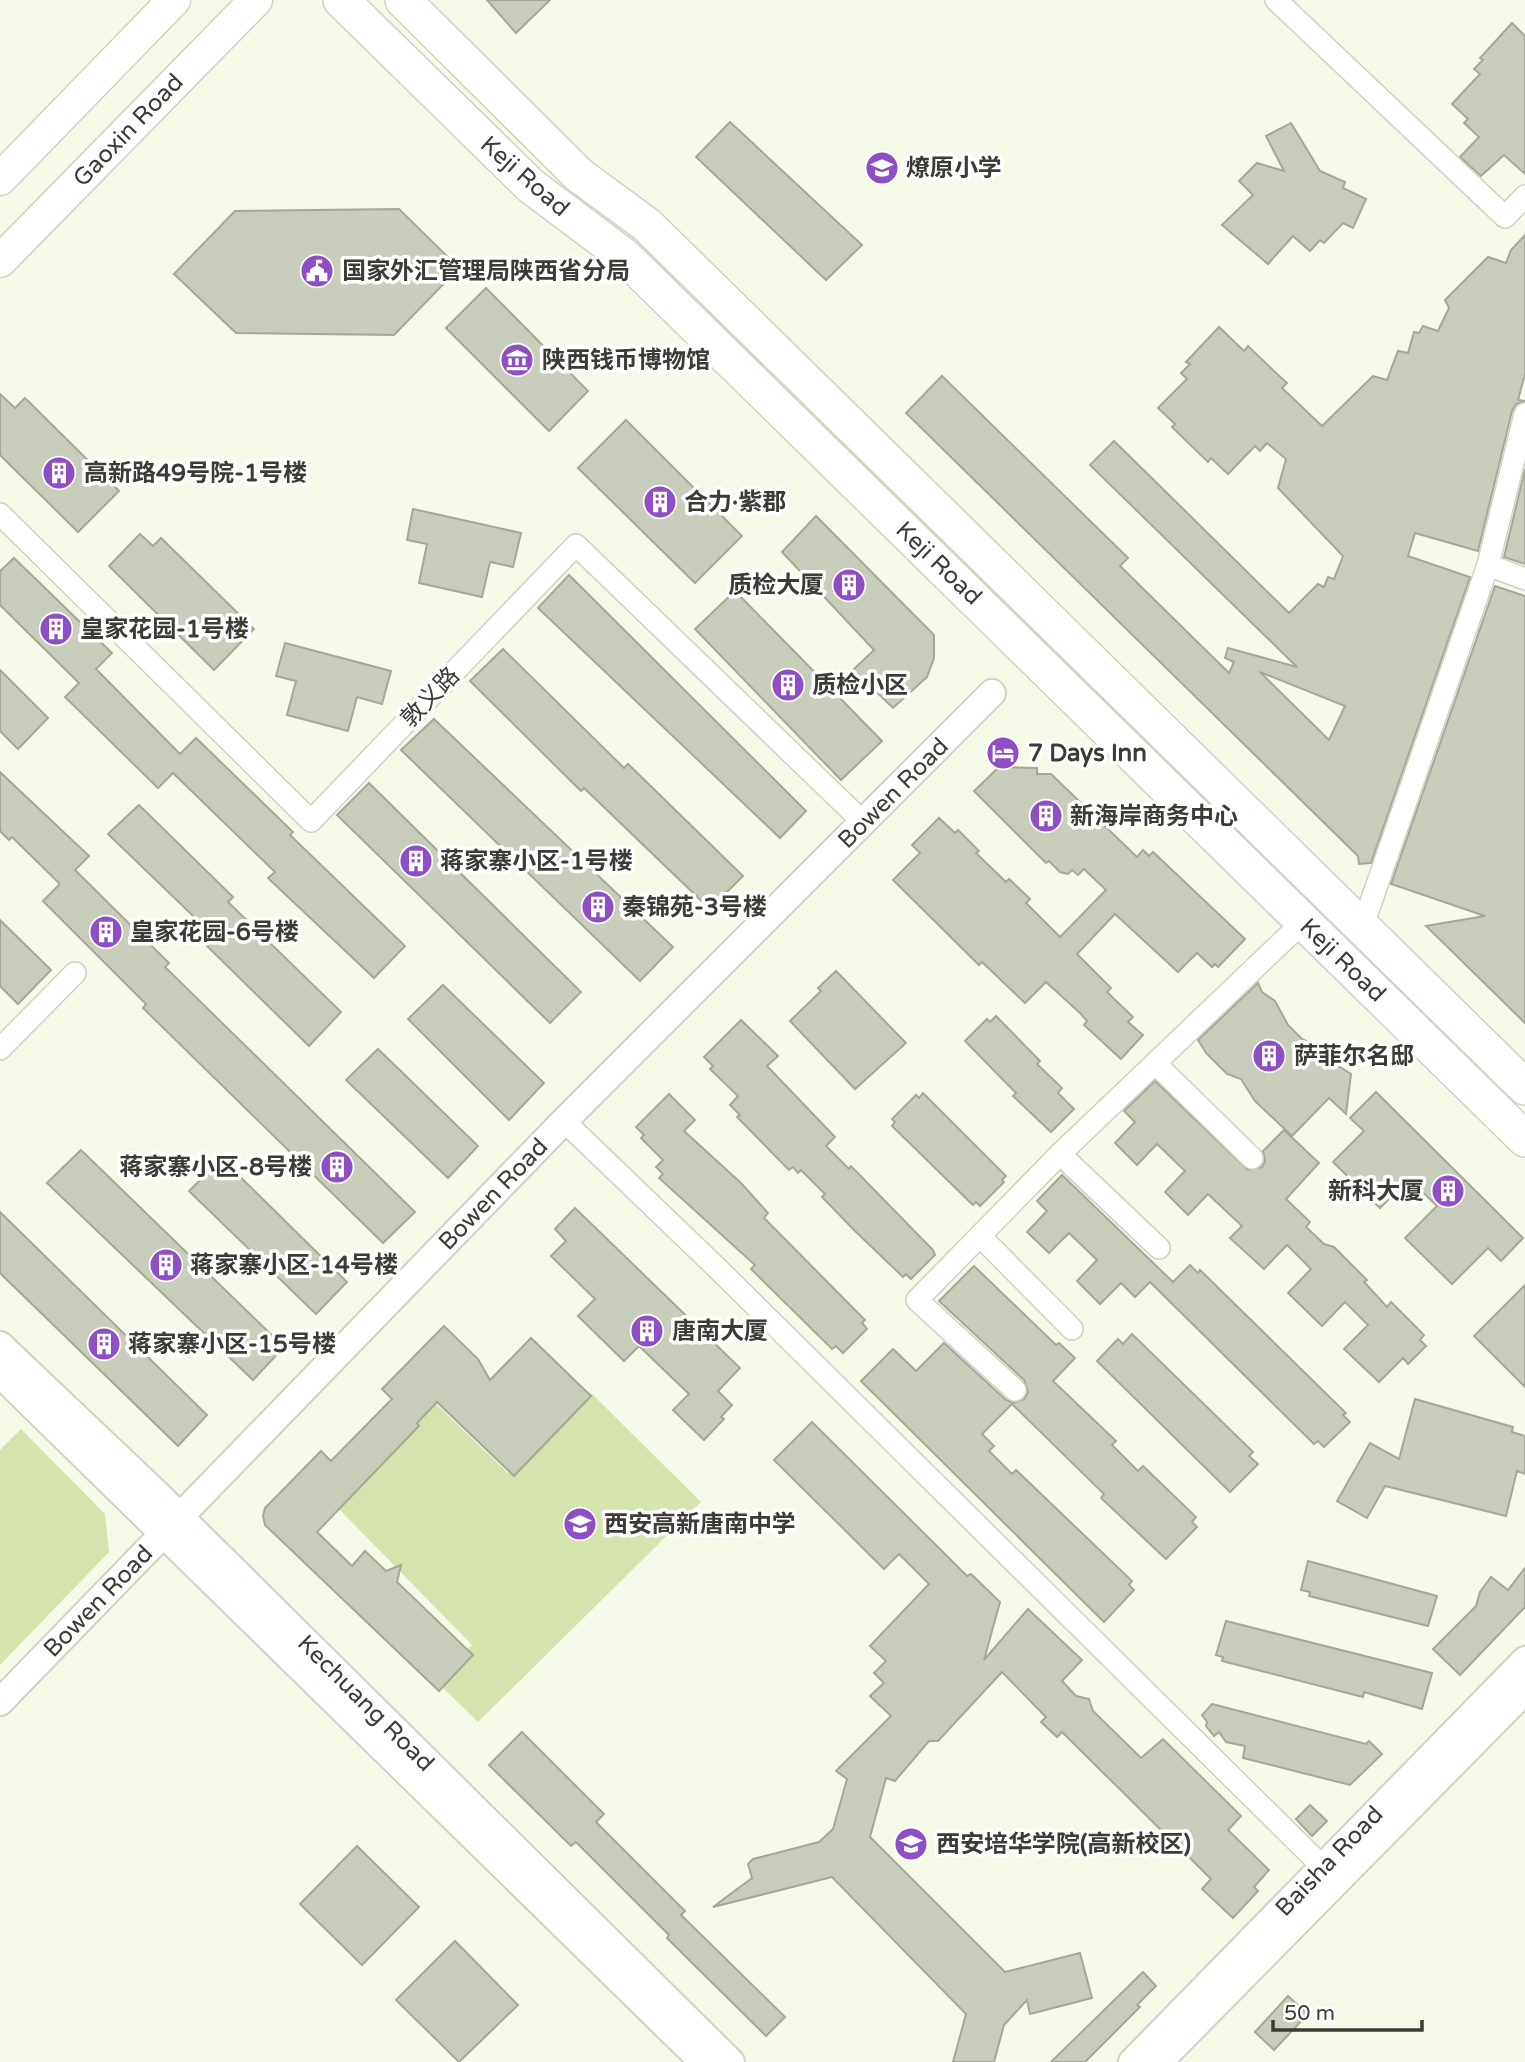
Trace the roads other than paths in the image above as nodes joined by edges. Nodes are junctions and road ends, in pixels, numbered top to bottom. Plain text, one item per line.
1 (174, 0) edge
2 (256, 0) edge
3 (341, 0) edge
4 (403, 0) edge
5 (1276, 0) edge
6 (0, 178) edge
7 (1525, 196) edge
8 (0, 261) edge
9 (1525, 414) edge
10 (0, 514) edge
11 (1488, 565) junction
12 (1525, 579) edge
13 (992, 693) dead end
14 (863, 822) junction
15 (1303, 922) junction
16 (1362, 928) junction
17 (75, 973) dead end
18 (0, 1049) edge
19 (1156, 1064) junction
20 (1525, 1087) edge
21 (564, 1121) junction
22 (1525, 1139) edge
23 (1060, 1154) junction
24 (1252, 1158) dead end
25 (980, 1236) junction
26 (1159, 1248) dead end
27 (1072, 1329) dead end
28 (0, 1345) edge
29 (0, 1374) edge
30 (1015, 1390) dead end
31 (171, 1526) junction
32 (1525, 1660) edge
33 (1525, 1691) edge
34 (0, 1702) edge
35 (1331, 1874) junction
36 (702, 2062) edge
37 (731, 2062) edge
38 (1132, 2062) edge
39 (1159, 2062) edge

1 - 6 main road
2 - 8 main road, Gaoxin Road
3 - 15 main road, Keji Road
4 - 16 main road, Keji Road
5 - 7 street
9 - 11 street
10 - 14 street, 敦义路
11 - 12 street
11 - 16 street
13 - 14 street, Bowen Road
14 - 21 street, Bowen Road
15 - 19 street
15 - 22 main road, Keji Road
16 - 20 main road, Keji Road
17 - 18 street
19 - 23 street
19 - 24 street
21 - 31 street, Bowen Road
21 - 35 street
23 - 25 street
23 - 26 street
25 - 27 street
25 - 30 street
28 - 31 street, Kechuang Road
29 - 31 street, Kechuang Road
31 - 34 street, Bowen Road
31 - 36 street, Kechuang Road
31 - 37 street, Kechuang Road
32 - 35 street, Baisha Road
33 - 35 street, Baisha Road
35 - 38 street, Baisha Road
35 - 39 street, Baisha Road

